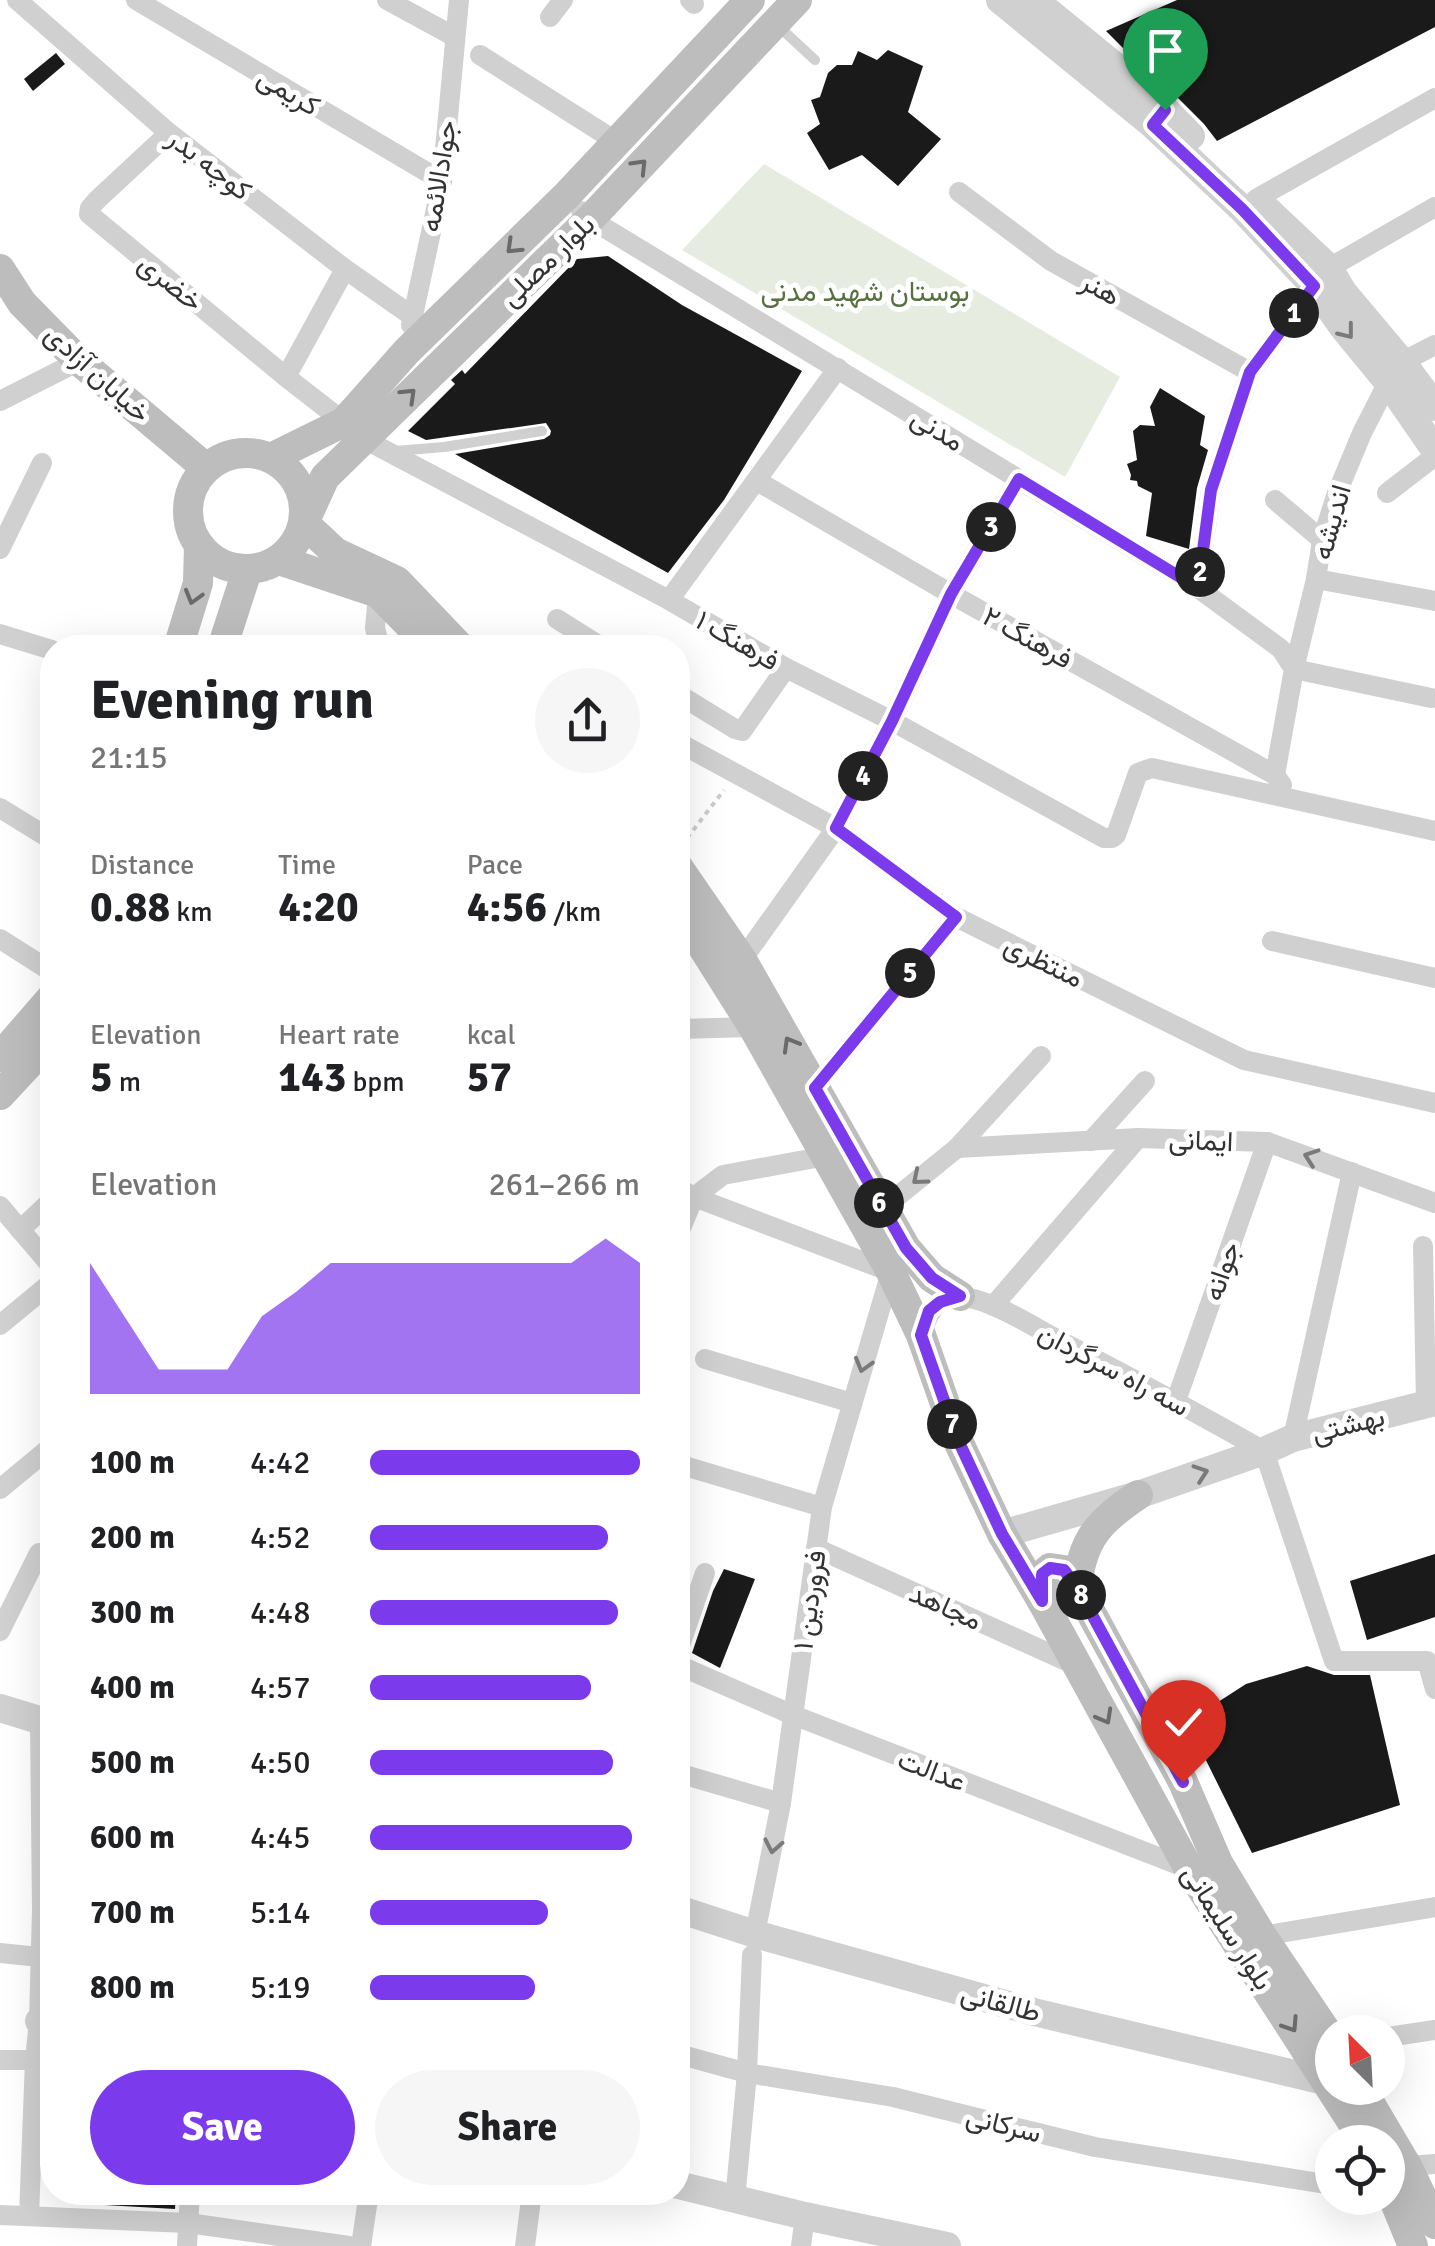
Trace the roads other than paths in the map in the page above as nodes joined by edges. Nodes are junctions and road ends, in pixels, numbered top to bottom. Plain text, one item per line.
1 (17, 0) edge
2 (136, 0) edge
3 (387, 0) edge
4 (459, 0) edge
5 (750, 0) edge
6 (797, 0) edge
7 (1000, 0) edge
8 (1034, 0) edge
9 (776, 24) junction
10 (455, 37) junction
11 (480, 56) dead end
12 (815, 60) dead end
13 (1435, 98) edge
14 (1159, 118) junction
15 (169, 133) junction
16 (617, 142) junction
17 (442, 181) junction
18 (959, 192) dead end
19 (566, 196) junction
20 (1256, 200) junction
21 (1435, 207) edge
22 (590, 219) junction
23 (346, 269) junction
24 (1, 274) edge
25 (1322, 277) junction
26 (412, 316) junction
27 (1435, 345) edge
28 (407, 352) junction
29 (79, 361) junction
30 (838, 368) junction
31 (1250, 372) junction
32 (1395, 372) junction
33 (286, 377) junction
34 (0, 401) edge
35 (1435, 407) edge
36 (542, 431) dead end
37 (366, 438) junction
38 (1435, 453) edge
39 (272, 458) junction
40 (42, 463) dead end
41 (206, 468) junction
42 (1019, 479) junction
43 (757, 481) junction
44 (1387, 493) dead end
45 (1274, 500) dead end
46 (304, 523) junction
47 (1322, 540) junction
48 (199, 545) junction
49 (0, 549) edge
50 (278, 560) junction
51 (247, 571) junction
52 (1316, 579) junction
53 (1198, 588) junction
54 (378, 593) junction
55 (951, 594) junction
56 (669, 600) junction
57 (1435, 601) edge
58 (557, 619) dead end
59 (0, 634) edge
60 (182, 635) edge
61 (226, 635) edge
62 (376, 635) edge
63 (419, 635) edge
64 (448, 635) edge
65 (582, 635) edge
66 (40, 646) edge
67 (786, 668) junction
68 (1294, 668) junction
69 (1431, 698) dead end
70 (690, 702) edge
71 (892, 721) junction
72 (690, 749) edge
73 (1275, 775) junction
74 (1293, 798) junction
75 (0, 808) edge
76 (836, 828) junction
77 (1435, 831) edge
78 (40, 833) edge
79 (690, 884) edge
80 (956, 917) junction
81 (690, 927) edge
82 (0, 939) edge
83 (1272, 941) dead end
84 (742, 960) junction
85 (40, 964) edge
86 (1435, 978) edge
87 (40, 1011) edge
88 (753, 1027) junction
89 (690, 1029) edge
90 (40, 1052) edge
91 (1041, 1056) dead end
92 (0, 1057) edge
93 (1146, 1081) dead end
94 (815, 1088) junction
95 (0, 1095) edge
96 (1435, 1103) edge
97 (1138, 1138) junction
98 (1092, 1142) junction
99 (1266, 1142) junction
100 (957, 1148) junction
101 (826, 1156) junction
102 (1352, 1172) junction
103 (690, 1190) edge
104 (690, 1194) edge
105 (1435, 1203) edge
106 (0, 1206) edge
107 (882, 1209) junction
108 (40, 1211) edge
109 (20, 1230) junction
110 (1423, 1246) dead end
111 (40, 1254) edge
112 (891, 1272) junction
113 (40, 1281) edge
114 (960, 1296) junction
115 (994, 1306) junction
116 (0, 1325) edge
117 (921, 1335) junction
118 (705, 1359) dead end
119 (1176, 1400) junction
120 (852, 1403) junction
121 (1430, 1403) edge
122 (1293, 1438) junction
123 (1264, 1452) junction
124 (40, 1456) edge
125 (690, 1469) edge
126 (0, 1488) edge
127 (1138, 1495) junction
128 (822, 1507) junction
129 (1002, 1534) junction
130 (816, 1548) junction
131 (39, 1553) dead end
132 (705, 1573) dead end
133 (1077, 1587) junction
134 (1042, 1601) junction
135 (690, 1616) edge
136 (0, 1631) edge
137 (1076, 1665) junction
138 (690, 1669) edge
139 (1435, 1689) edge
140 (0, 1708) edge
141 (793, 1715) junction
142 (40, 1721) edge
143 (690, 1777) edge
144 (781, 1804) junction
145 (1190, 1869) junction
146 (1435, 1907) edge
147 (690, 1915) edge
148 (1262, 1936) junction
149 (754, 1944) junction
150 (40, 1951) edge
151 (0, 1954) edge
152 (39, 1957) junction
153 (40, 1966) edge
154 (1315, 2015) edge
155 (1435, 2030) edge
156 (1405, 2035) edge
157 (40, 2043) edge
158 (690, 2057) edge
159 (0, 2060) edge
160 (35, 2060) junction
161 (1315, 2062) edge
162 (746, 2073) junction
163 (1315, 2079) edge
164 (1315, 2181) edge
165 (1405, 2184) edge
166 (690, 2188) edge
167 (1405, 2198) edge
168 (735, 2200) junction
169 (189, 2205) edge
170 (368, 2205) edge
171 (531, 2205) edge
172 (0, 2215) edge
173 (28, 2216) junction
174 (805, 2216) junction
175 (188, 2224) junction
176 (1435, 2224) edge
177 (935, 2245) edge
178 (188, 2246) edge
179 (349, 2246) edge
180 (361, 2246) edge
181 (526, 2246) edge
182 (801, 2246) edge
183 (1413, 2246) edge

1 - 15 street, کوچه بدر
2 - 17 street, کریمی
3 - 10 street
4 - 10 street, جوادالائمه
5 - 16 main road, بلوار مصلی
6 - 9 main road, بلوار مصلی
7 - 14 street
8 - 14 street
9 - 12 lane
22 -> 9 main road, بلوار مصلی
10 - 17 street, جوادالائمه
11 - 16 street
13 - 20 street
14 - 20 street
14 - 25 street
15 - 23 street, کوچه بدر
15 - 33 street, خضری
16 - 19 main road, بلوار مصلی
17 - 26 street, جوادالائمه
18 - 31 street, هنر
19 - 22 street, مدنی
19 -> 28 main road, بلوار مصلی
20 - 25 street
21 - 25 street
22 - 30 street, مدنی
37 -> 22 main road, بلوار مصلی
23 - 26 street, کوچه بدر
23 - 33 street
24 - 29 main road, خیابان آزادی
25 - 31 street
25 - 32 street
26 - 28 street, جوادالائمه
27 - 32 street
28 - 37 main road, بلوار مصلی
29 - 34 street
29 - 41 main road, خیابان آزادی
30 - 42 street, مدنی
30 - 43 street
31 - 53 street
32 - 35 street
32 - 38 street
32 - 47 street, اندیشه
33 - 37 street, خضری
36 - 37 lane
37 - 39 main road, بلوار مصلی
37 - 46 main road, بلوار مصلی
37 - 56 street, فرهنگ ۱
38 - 44 street
39 - 41 main road
39 - 46 main road
40 - 49 street
41 - 48 main road
42 - 53 street, مدنی
42 - 55 street
43 - 55 street, فرهنگ ۲
43 - 56 street
45 - 47 street
46 - 50 main road
46 - 64 main road
47 - 52 street, اندیشه
48 - 51 main road
48 -> 60 main road
50 - 51 main road
50 - 54 main road
51 - 61 main road
52 - 57 street
52 - 68 street, اندیشه
53 - 68 street, مدنی
54 - 62 street
54 - 63 main road
55 - 71 street
55 - 73 street, فرهنگ ۲
56 - 67 street, فرهنگ ۱
58 - 65 street
59 - 66 street
67 - 70 street
67 - 71 street, فرهنگ ۱
68 - 69 street
68 - 73 street, اندیشه
71 - 74 street, فرهنگ ۱
71 - 76 street
72 - 76 street, منتظری
73 - 74 street, فرهنگ ۲
74 - 77 street
75 - 78 street
76 - 80 street, منتظری
76 - 84 street
79 - 84 main road
80 - 94 street
80 - 96 street, منتظری
81 - 88 main road
82 - 85 street
83 - 86 street
94 -> 84 main road
87 - 92 main road
88 - 89 street
88 - 101 main road
90 - 95 main road
91 - 100 street
93 - 98 street
94 - 107 main road
97 - 98 street, ایمانی
97 - 99 street, ایمانی
97 - 115 street
98 - 100 street, ایمانی
102 -> 99 street, ایمانی
99 - 119 street, جوانه
100 -> 107 street
101 - 103 street
101 - 112 main road
102 - 105 street, ایمانی
102 - 122 street
104 - 112 street
106 - 109 street
107 - 114 main road
108 - 109 street
109 - 111 street
110 - 121 street
112 - 117 main road
112 -> 120 street, فروردین ۱
113 - 116 street
114 - 115 street, سه راه سرگردان
114 - 117 street
115 - 119 street, سه راه سرگردان
117 - 129 main road
118 - 120 street
119 - 123 street, سه راه سرگردان
120 - 128 street, فروردین ۱
121 - 122 street, بهشتی
122 - 123 street, بهشتی
127 -> 123 street
123 - 139 street
124 - 126 street
125 - 128 street
127 - 129 street
127 - 133 main road
128 - 130 street, فروردین ۱
129 - 134 main road
130 - 137 street, مجاهد
130 - 141 street, فروردین ۱
131 - 136 street
132 - 135 street
133 - 134 main road
133 - 148 main road, بلوار سلیمانی
134 - 137 main road, بلوار سلیمانی
137 -> 145 main road, بلوار سلیمانی
138 - 141 street, عدالت
140 - 142 street
141 - 144 street, فروردین ۱
141 - 145 street, عدالت
143 - 144 street
144 -> 149 street, فروردین ۱
145 -> 161 main road, بلوار سلیمانی
146 - 148 street
147 - 149 street, طالقانی
148 - 154 main road, بلوار سلیمانی
149 - 162 street, فروردین ۱
149 - 163 street, طالقانی
150 - 152 street
151 - 152 street
152 - 153 street
155 - 156 street
157 - 160 street
158 - 162 street, سرکانی
159 - 160 street
160 - 173 street
162 - 164 street, سرکانی
162 - 168 street, فروردین ۱
165 - 176 main road
166 - 168 street
167 - 183 main road
168 - 174 street
169 - 175 street
170 - 180 street
171 - 181 street
172 - 173 street
173 - 175 street
174 - 177 street
174 - 182 street
175 - 178 street
175 - 179 street

